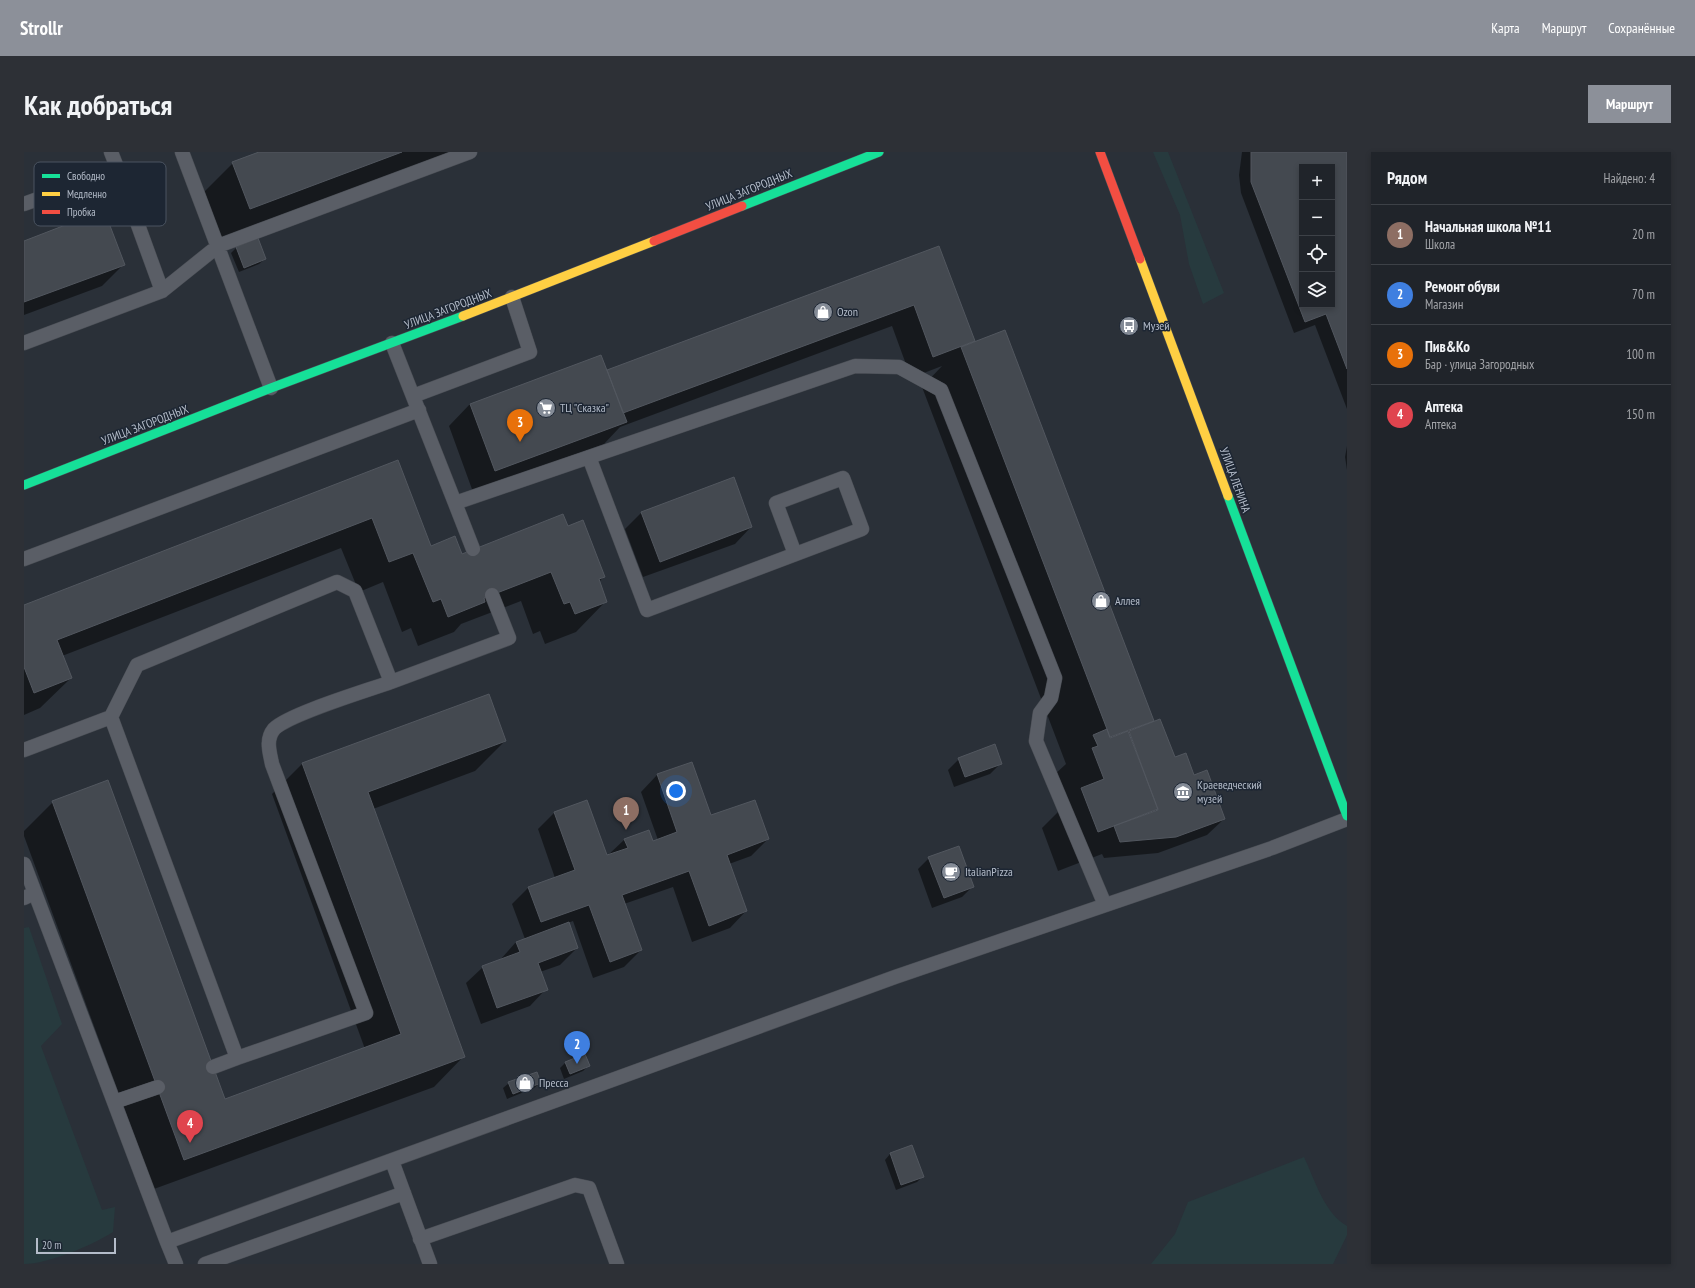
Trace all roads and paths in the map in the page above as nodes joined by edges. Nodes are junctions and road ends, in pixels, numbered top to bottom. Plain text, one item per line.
1 (111, 152) edge
2 (182, 152) edge
3 (470, 152) edge
4 (879, 152) edge
5 (1100, 152) edge
6 (115, 162) edge
7 (34, 200) edge
8 (24, 204) edge
9 (138, 226) edge
10 (218, 246) junction
11 (162, 291) junction
12 (512, 297) junction
13 (24, 343) edge
14 (392, 343) junction
15 (271, 388) junction
16 (413, 396) junction
17 (419, 410) junction
18 (589, 457) junction
19 (24, 485) edge
20 (455, 503) junction
21 (474, 549) dead end
22 (795, 554) junction
23 (24, 559) edge
24 (492, 595) dead end
25 (391, 682) junction
26 (111, 717) junction
27 (24, 750) edge
28 (1347, 816) edge
29 (1347, 819) edge
30 (24, 864) edge
31 (30, 895) edge
32 (1105, 905) junction
33 (237, 1058) junction
34 (213, 1067) dead end
35 (158, 1087) dead end
36 (114, 1102) junction
37 (392, 1161) junction
38 (404, 1193) junction
39 (420, 1239) junction
40 (168, 1242) junction
41 (176, 1264) edge
42 (205, 1264) edge
43 (430, 1264) edge
44 (617, 1264) edge

1 - 6 lane
2 - 10 lane
3 - 10 lane
4 - 12 main road, УЛИЦА ЗАГОРОДНЫХ
5 - 28 main road, УЛИЦА ЛЕНИНА
7 - 8 lane
9 - 11 lane
10 - 11 lane
10 - 15 lane
11 - 13 lane
12 - 14 main road, УЛИЦА ЗАГОРОДНЫХ
12 - 16 lane
14 - 15 main road, УЛИЦА ЗАГОРОДНЫХ
14 - 16 lane
15 - 19 main road, УЛИЦА ЗАГОРОДНЫХ
16 - 17 lane
17 - 20 lane
17 - 23 lane
18 - 20 lane
18 - 22 lane
18 - 32 lane
20 - 21 lane
22 - 22 lane
24 - 25 lane
25 - 26 lane
25 - 33 lane
26 - 27 lane
26 - 33 lane
29 - 32 lane
30 - 31 lane
31 - 36 lane
32 - 37 lane
33 - 34 lane
35 - 36 lane
36 - 40 lane
37 - 38 lane
37 - 40 lane
38 - 39 lane
38 - 42 lane
39 - 43 lane
39 - 44 lane
40 - 41 lane

